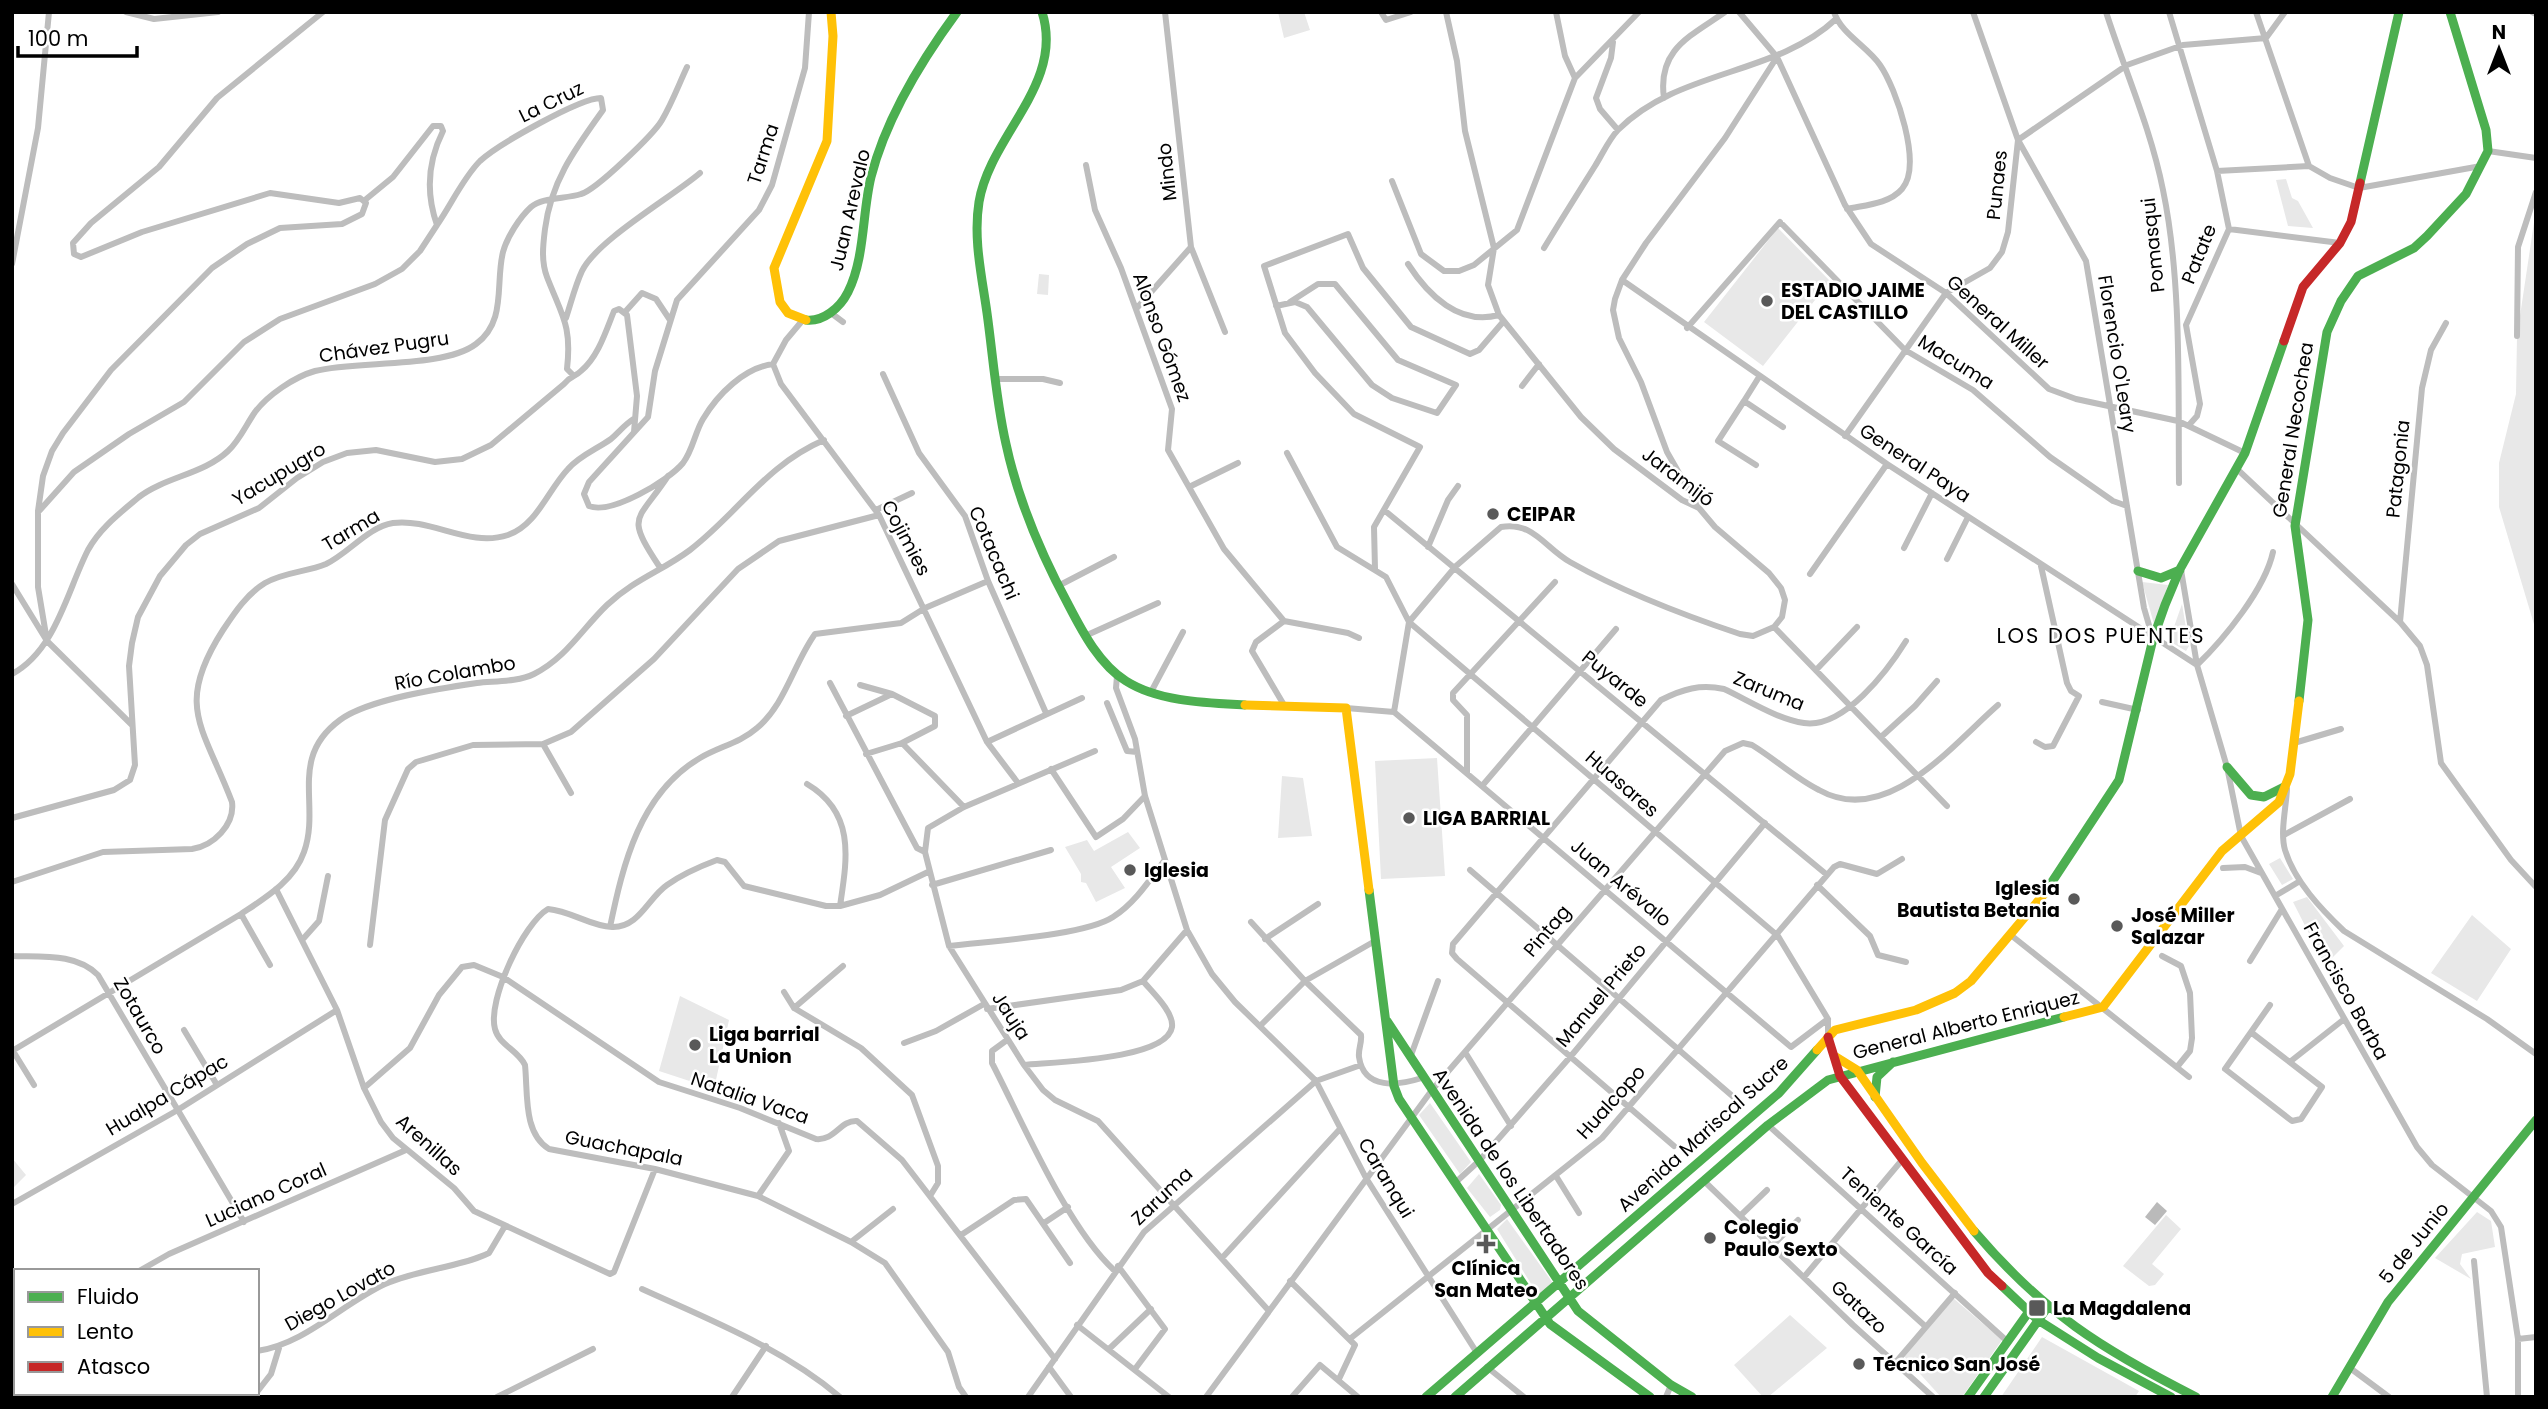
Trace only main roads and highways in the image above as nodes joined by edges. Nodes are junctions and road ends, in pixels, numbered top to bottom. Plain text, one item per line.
1 (831, 12) edge
2 (957, 12) edge
3 (2399, 12) edge
4 (2450, 12) edge
5 (1046, 15) edge
6 (2180, 569) junction
7 (2137, 571) road end
8 (2227, 767) road end
9 (2287, 785) junction
10 (1385, 1017) junction
11 (1828, 1037) junction
12 (1836, 1057) junction
13 (1896, 1059) junction
14 (1857, 1070) junction
15 (1840, 1076) junction
16 (1875, 1097) junction
17 (2536, 1120) edge
18 (2012, 1273) junction
19 (1559, 1284) junction
20 (2002, 1286) junction
21 (1569, 1298) junction
22 (2038, 1299) junction
23 (1536, 1303) junction
24 (2047, 1308) junction
25 (2029, 1311) junction
26 (1545, 1319) junction
27 (2038, 1320) junction
28 (1426, 1397) edge
29 (1455, 1397) edge
30 (1650, 1397) edge
31 (1692, 1397) edge
32 (1968, 1397) edge
33 (1984, 1397) edge
34 (2171, 1397) edge
35 (2196, 1397) edge
36 (2332, 1397) edge

1 - 2 main road, Juan Arevalo
3 - 6 main road, Avenida Mariscal Sucre
4 - 9 main road, General Necochea
5 - 10 main road, Avenida de los Libertadores
6 - 7 main road
6 - 11 main road, Avenida Mariscal Sucre
8 - 9 main road
9 - 13 main road, General Alberto Enriquez
10 - 19 main road, Avenida de los Libertadores
10 - 23 main road, Avenida de los Libertadores
11 - 12 main road
11 - 19 main road, Avenida Mariscal Sucre
12 - 14 main road
12 - 15 main road
13 - 14 main road, General Alberto Enriquez
13 - 16 main road
14 - 15 main road, General Alberto Enriquez
14 - 16 main road
15 - 20 main road
15 - 21 main road, Avenida Mariscal Sucre
16 - 18 main road
17 - 36 main road, 5 de Junio
18 - 20 main road
18 - 22 main road
19 - 21 main road, Avenida de los Libertadores
19 - 23 main road, Avenida Mariscal Sucre
20 - 25 main road
21 - 26 main road, Avenida Mariscal Sucre
21 - 31 main road, Avenida de los Libertadores
22 - 24 main road
22 - 25 main road
23 - 26 main road, Avenida de los Libertadores
23 - 28 main road, Avenida Mariscal Sucre
24 - 27 main road
24 - 35 main road
25 - 27 main road
25 - 32 main road
26 - 29 main road, Avenida Mariscal Sucre
26 - 30 main road, Avenida de los Libertadores
27 - 33 main road
27 - 34 main road

